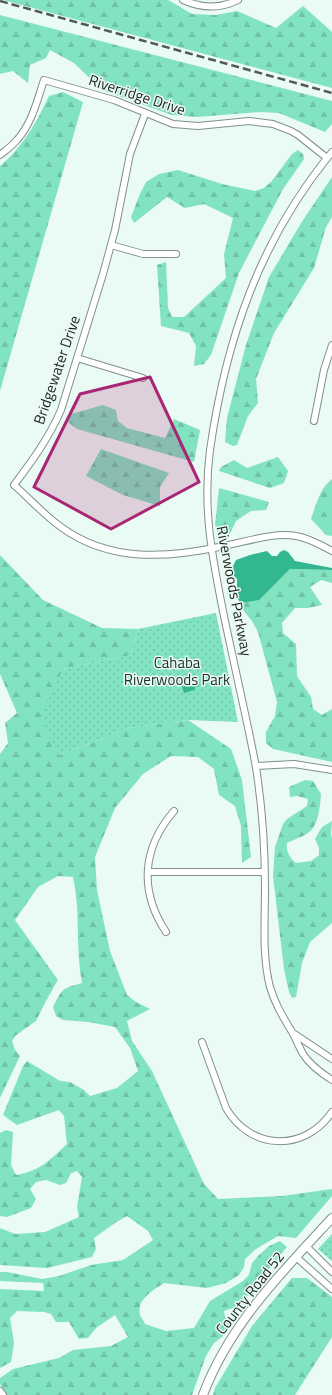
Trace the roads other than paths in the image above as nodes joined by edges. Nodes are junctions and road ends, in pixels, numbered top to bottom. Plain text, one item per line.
1 (183, 0) edge
2 (238, 0) edge
3 (145, 114) junction
4 (332, 152) edge
5 (0, 156) edge
6 (327, 158) junction
7 (111, 245) junction
8 (176, 254) dead end
9 (332, 345) edge
10 (77, 358) junction
11 (143, 378) dead end
12 (314, 421) dead end
13 (211, 549) junction
14 (332, 551) edge
15 (256, 766) junction
16 (332, 770) edge
17 (174, 811) dead end
18 (148, 872) junction
19 (265, 872) junction
20 (166, 932) dead end
21 (292, 1032) junction
22 (202, 1042) dead end
23 (332, 1059) edge
24 (332, 1080) edge
25 (332, 1112) edge
26 (332, 1218) edge
27 (306, 1246) junction
28 (296, 1257) junction
29 (332, 1272) edge
30 (332, 1289) edge
31 (0, 1391) edge
32 (3, 1395) edge
33 (203, 1395) edge

1 - 2 street
3 - 5 street, Riverridge Drive
3 - 6 street, Riverridge Drive
3 - 7 street, Bridgewater Drive
4 - 6 street, Riverwoods Parkway
6 - 13 street, Riverwoods Parkway
7 - 8 street
7 - 10 street, Bridgewater Drive
9 - 12 street
10 - 11 street
10 - 13 street, Bridgewater Drive
13 - 14 street
13 - 15 street, Riverwoods Parkway
15 - 16 street
15 - 19 street, Riverwoods Parkway
17 - 18 street
18 - 19 street
18 - 20 street
19 - 21 street, Riverwoods Parkway
21 - 23 street, Riverwoods Parkway
21 - 24 street, Riverwoods Parkway
22 - 25 street
26 - 27 main road, County Road 52
27 - 28 main road, County Road 52
27 - 29 street
28 - 30 street
28 - 33 main road, County Road 52
31 - 32 street

